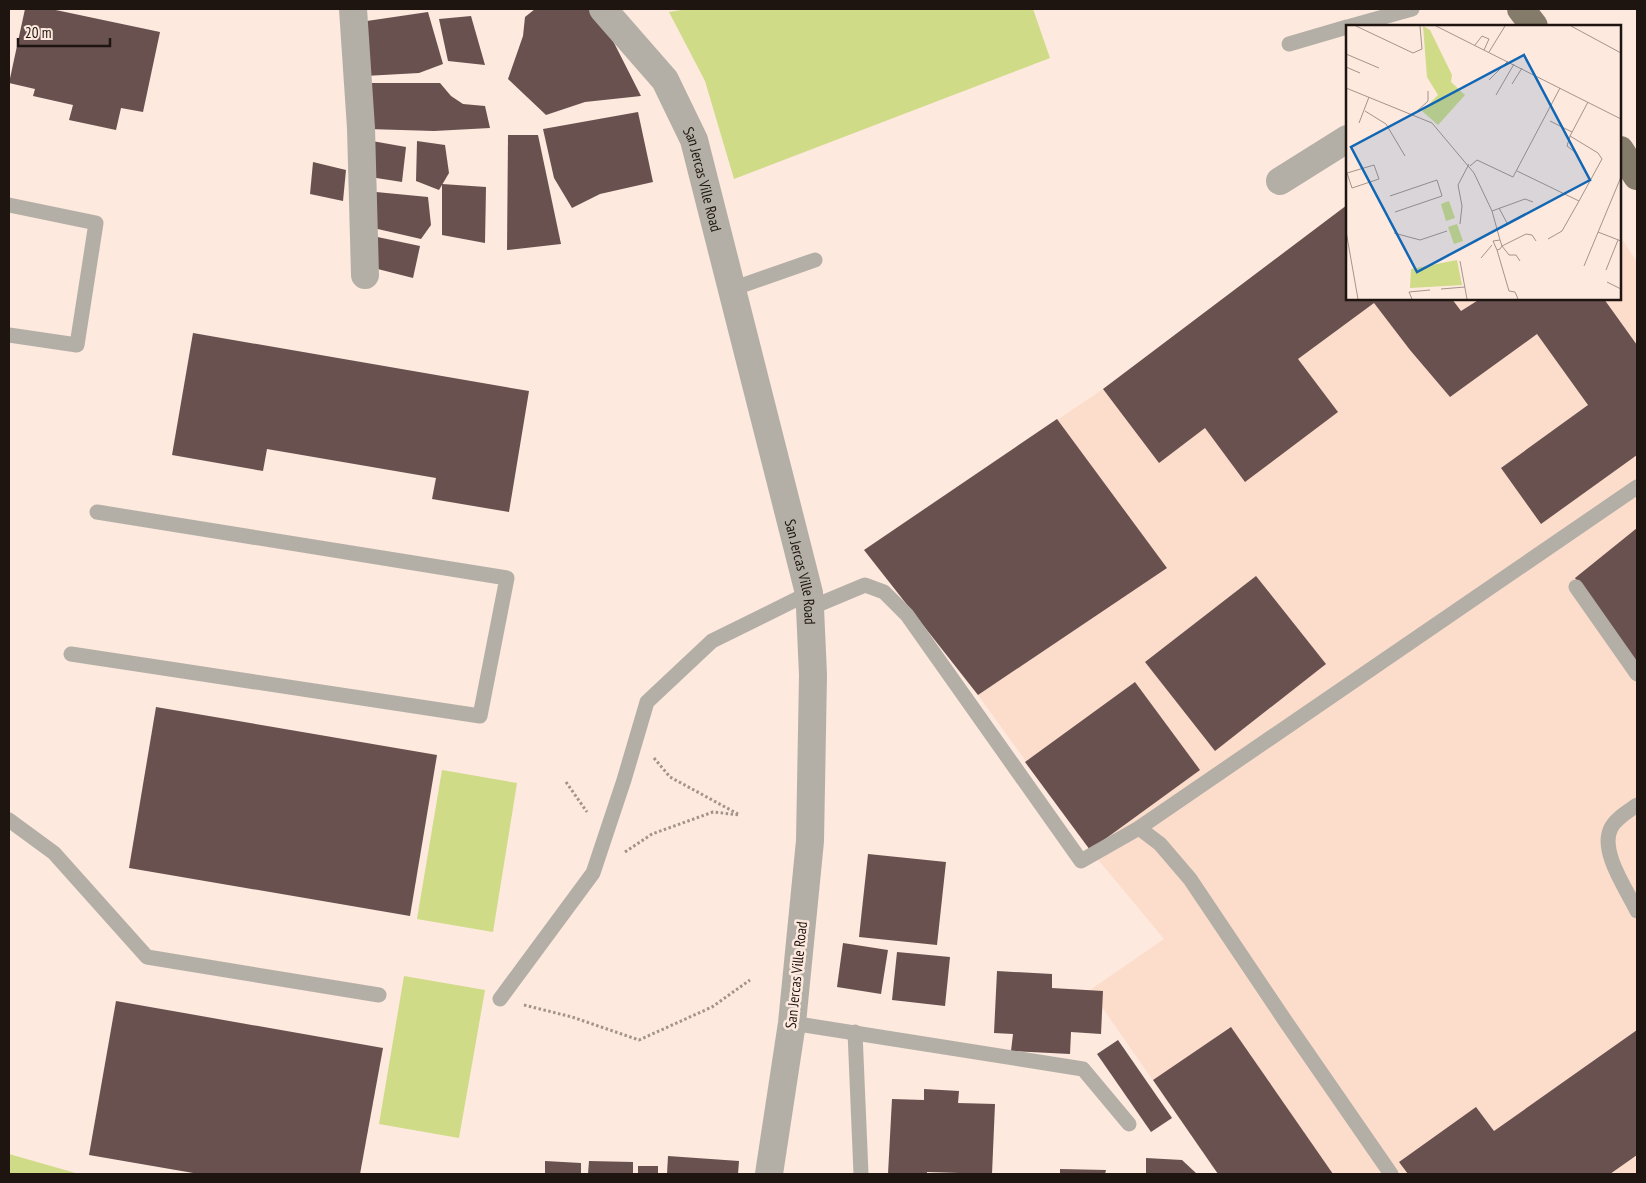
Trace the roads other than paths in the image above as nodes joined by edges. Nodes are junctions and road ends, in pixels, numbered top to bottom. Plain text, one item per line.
1 (353, 9) edge
2 (603, 9) edge
3 (1412, 9) edge
4 (1355, 25) edge
5 (1346, 27) edge
6 (1288, 44) dead end
7 (1346, 140) edge
8 (1621, 152) edge
9 (1637, 176) edge
10 (1280, 181) dead end
11 (9, 205) edge
12 (815, 260) dead end
13 (365, 275) dead end
14 (732, 289) junction
15 (9, 335) edge
16 (1637, 487) edge
17 (97, 512) dead end
18 (1576, 587) dead end
19 (810, 601) junction
20 (71, 654) dead end
21 (1637, 674) edge
22 (1637, 805) edge
23 (9, 820) edge
24 (1139, 828) junction
25 (1637, 911) edge
26 (379, 995) dead end
27 (500, 999) road end
28 (792, 1022) junction
29 (855, 1032) junction
30 (1129, 1124) dead end
31 (769, 1174) edge
32 (860, 1174) edge
33 (1391, 1174) edge

1 - 13 street
2 - 14 street, San Jercas Ville Road
3 - 4 lane
5 - 6 lane
7 - 10 street
8 - 9 main road
11 - 15 lane
12 - 14 lane
14 - 19 street, San Jercas Ville Road
16 - 24 lane
17 - 20 lane
18 - 21 lane
19 - 24 lane
19 - 27 lane
19 - 28 street, San Jercas Ville Road
22 - 25 lane
23 - 26 lane
24 - 33 lane
28 - 29 lane
28 - 31 street, San Jercas Ville Road
29 - 30 lane
29 - 32 lane

